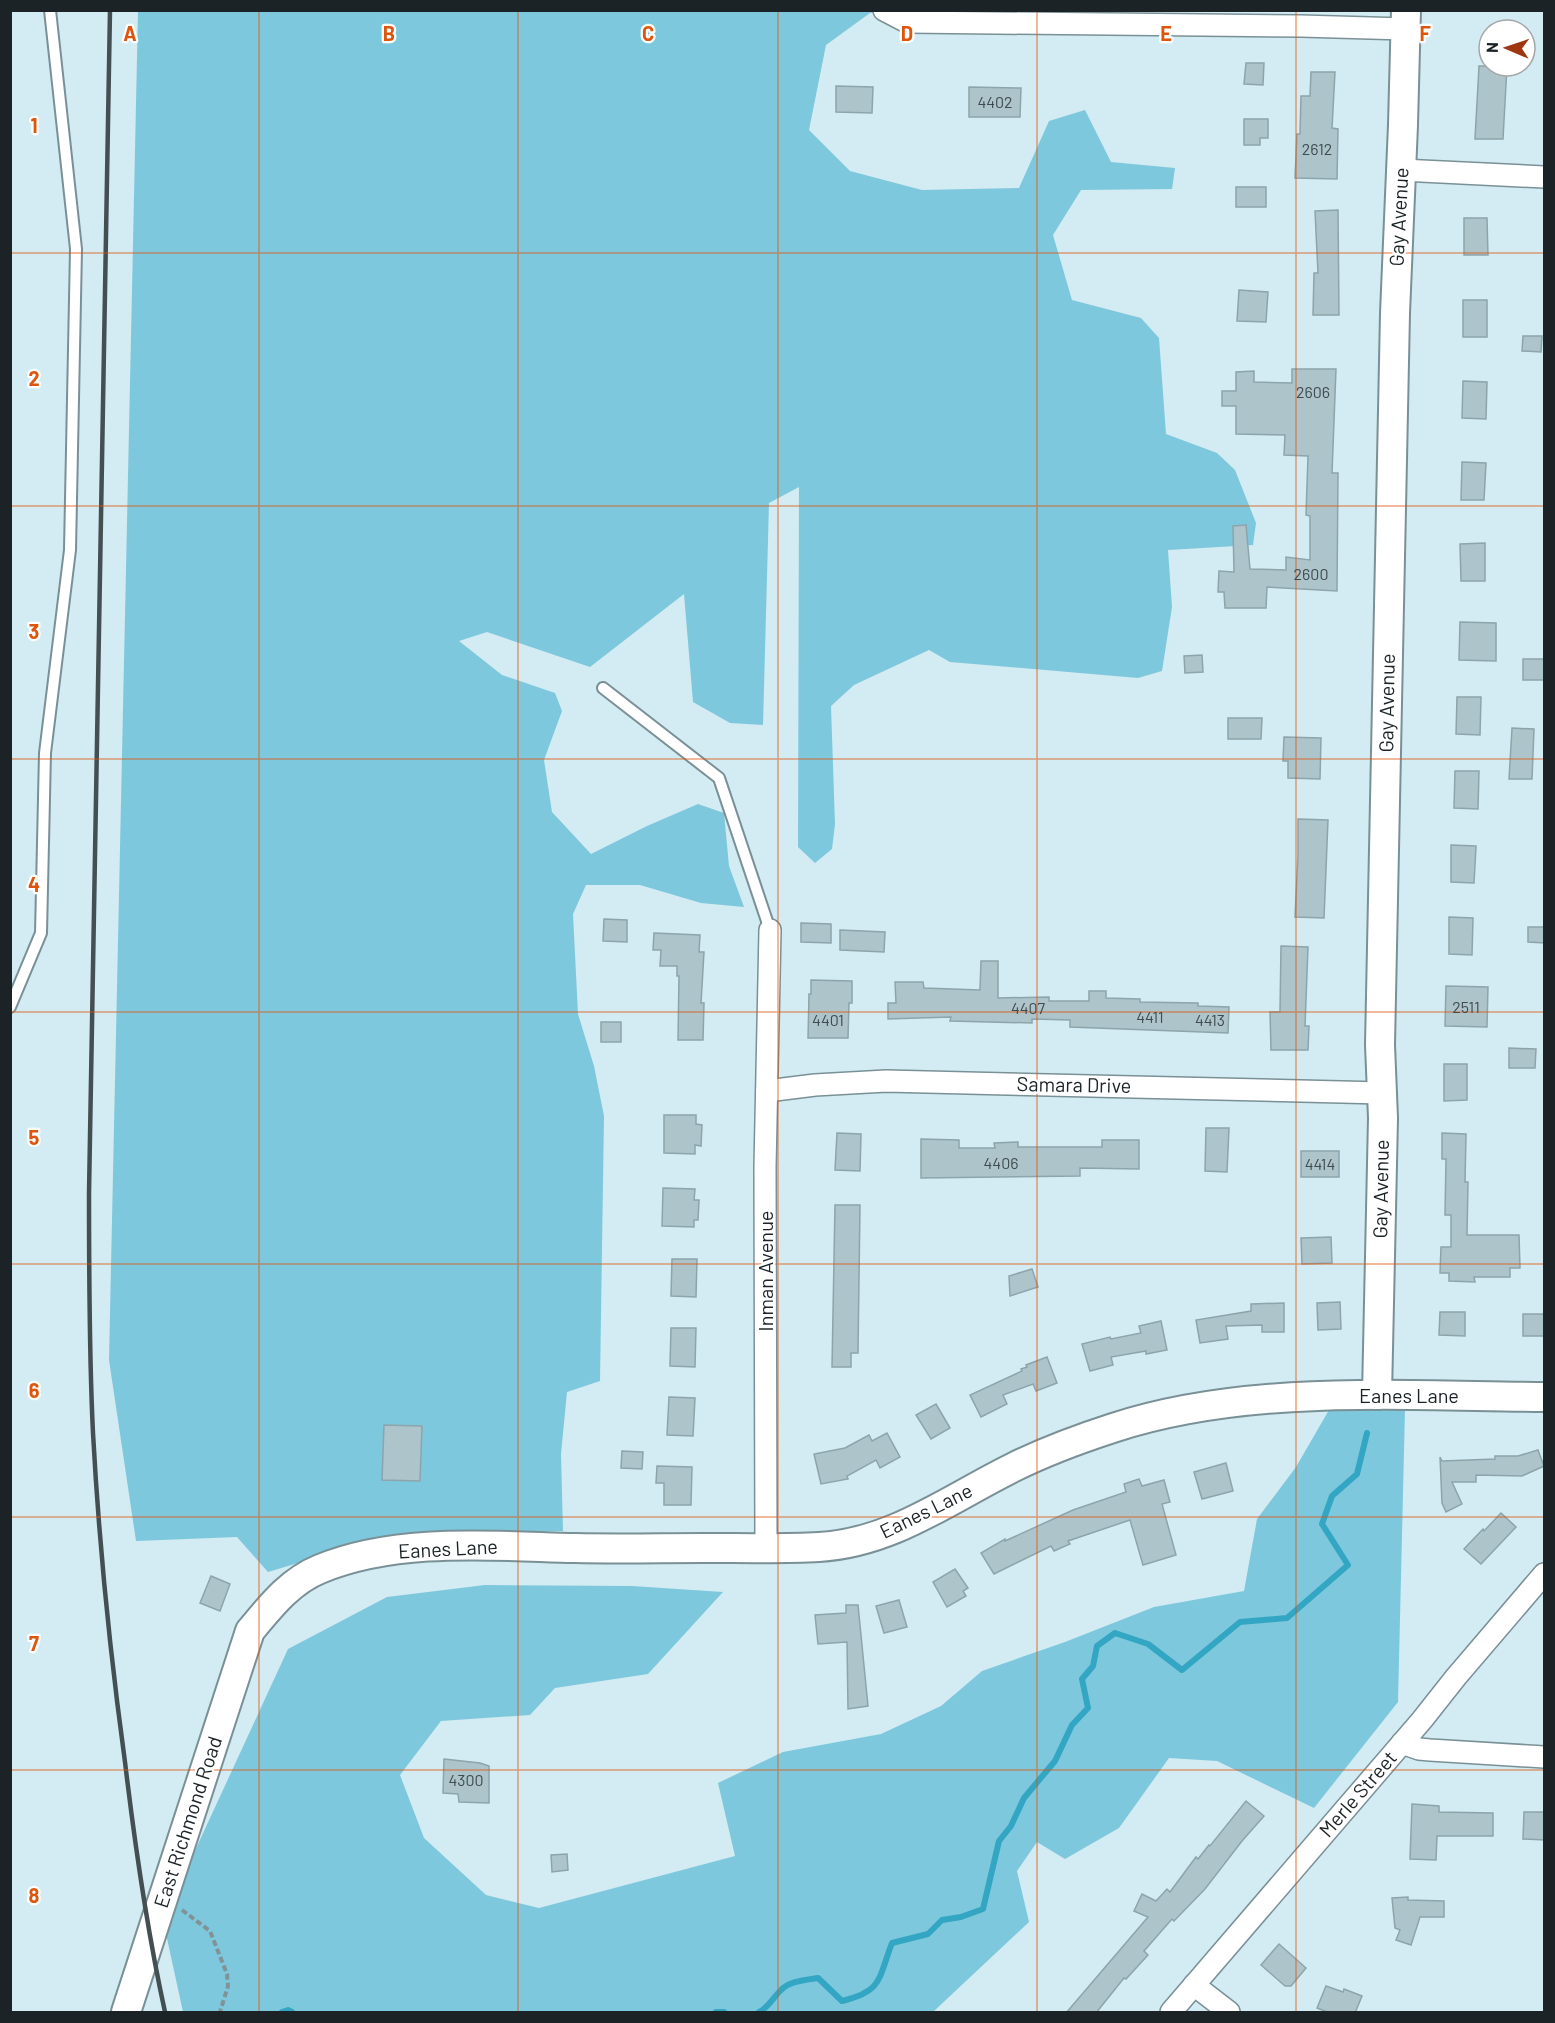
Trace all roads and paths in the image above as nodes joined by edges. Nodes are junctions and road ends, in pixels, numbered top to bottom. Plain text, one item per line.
1 (51, 10) edge
2 (884, 10) edge
3 (1406, 20) edge
4 (1401, 170) junction
5 (1545, 177) edge
6 (603, 688) dead end
7 (770, 930) joint
8 (10, 1007) edge
9 (767, 1091) junction
10 (1382, 1093) junction
11 (1377, 1395) junction
12 (1545, 1397) edge
13 (766, 1548) junction
14 (1545, 1574) edge
15 (250, 1631) joint
16 (1402, 1743) junction
17 (1545, 1757) edge
18 (164, 1898) junction
19 (1194, 1985) junction
20 (126, 2013) edge
21 (220, 2013) edge
22 (1171, 2013) edge
23 (1229, 2013) edge

1 - 8 lane
2 - 3 street
3 - 4 street, Gay Avenue
4 - 5 street
4 - 10 street, Gay Avenue
6 - 7 lane
7 - 9 street, Inman Avenue
9 - 10 street, Samara Drive
9 - 13 street, Inman Avenue
10 - 11 street, Gay Avenue
11 - 12 street, Eanes Lane
11 - 13 street, Eanes Lane
13 - 15 street, Eanes Lane
14 - 16 street, Merle Street
15 - 18 street, East Richmond Road
16 - 17 street
16 - 19 street, Merle Street
18 - 20 street, East Richmond Road
18 - 21 path
19 - 22 street, Merle Street
19 - 23 street

